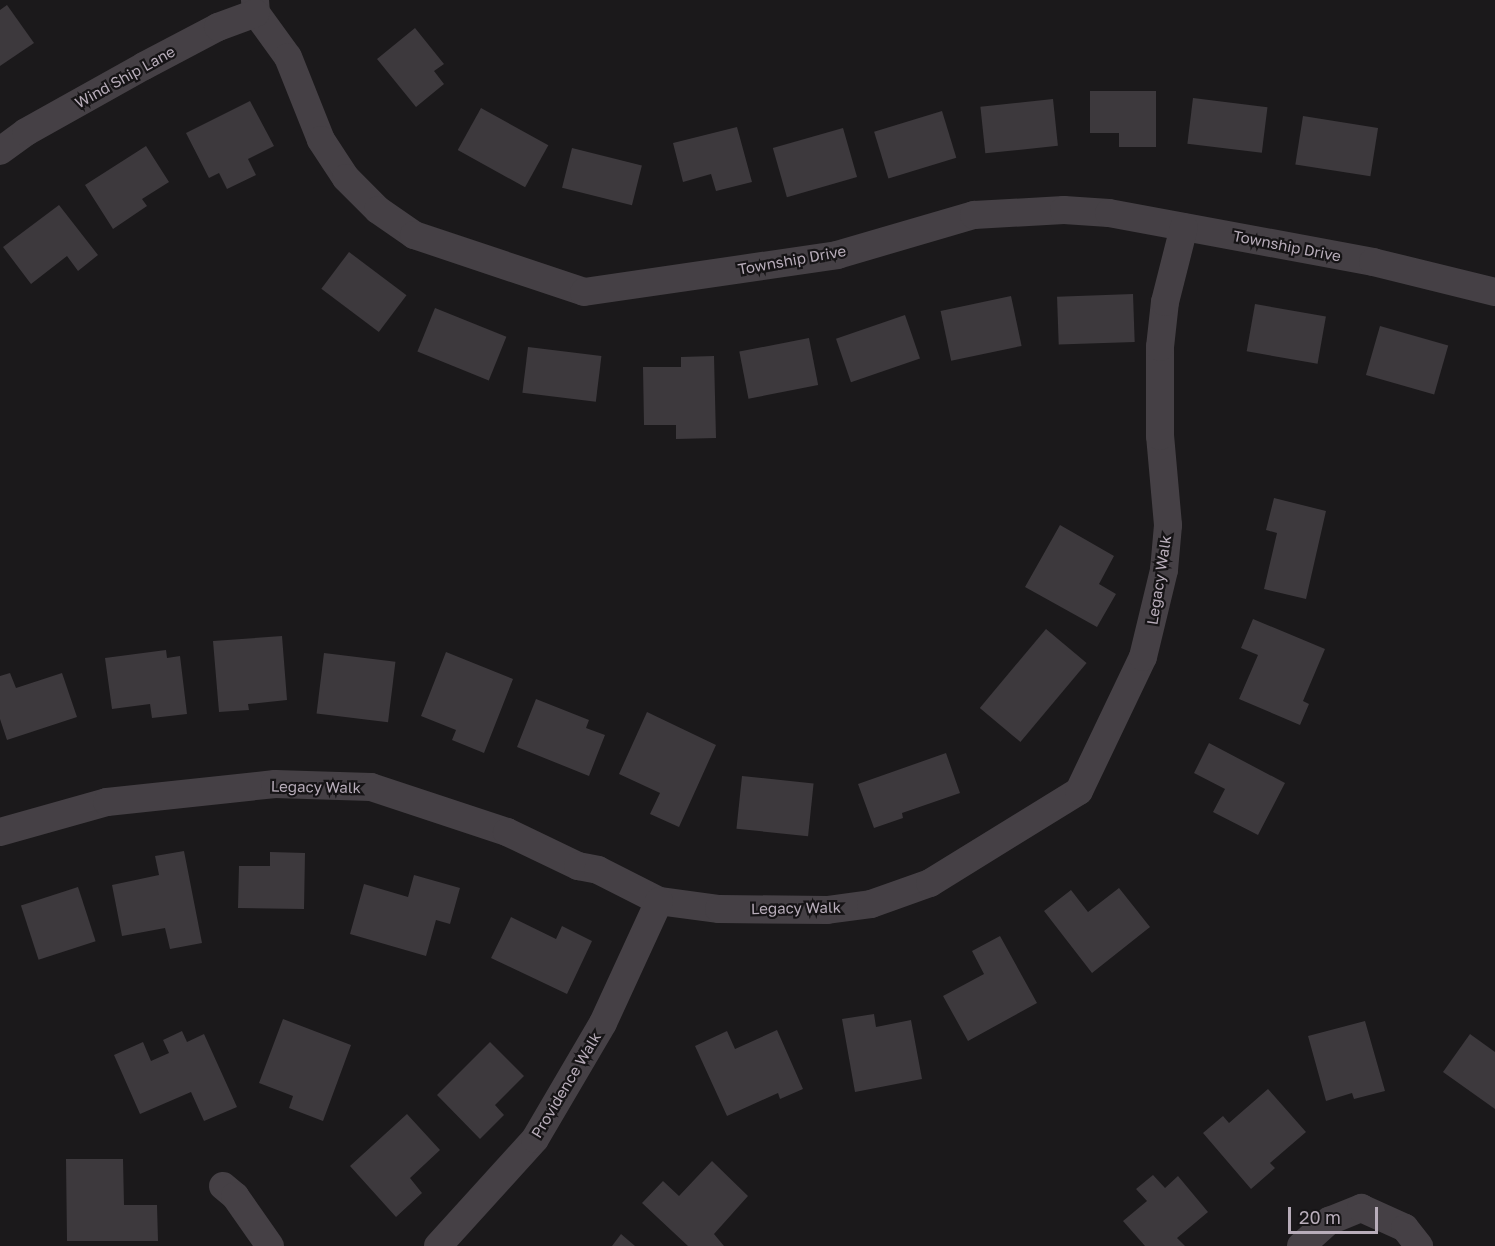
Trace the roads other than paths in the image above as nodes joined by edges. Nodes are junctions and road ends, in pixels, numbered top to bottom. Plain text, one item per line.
1 (255, 6) edge
2 (0, 151) edge
3 (1184, 227) junction
4 (1495, 292) edge
5 (0, 832) edge
6 (659, 901) junction
7 (223, 1186) dead end
8 (1307, 1240) edge
9 (270, 1246) edge
10 (438, 1246) edge
11 (1419, 1246) edge

1 - 2 street, Wind Ship Lane
1 - 3 street, Township Drive
3 - 4 street, Township Drive
3 - 6 street, Legacy Walk
5 - 6 street, Legacy Walk
6 - 10 street, Providence Walk
7 - 9 street
8 - 11 street

